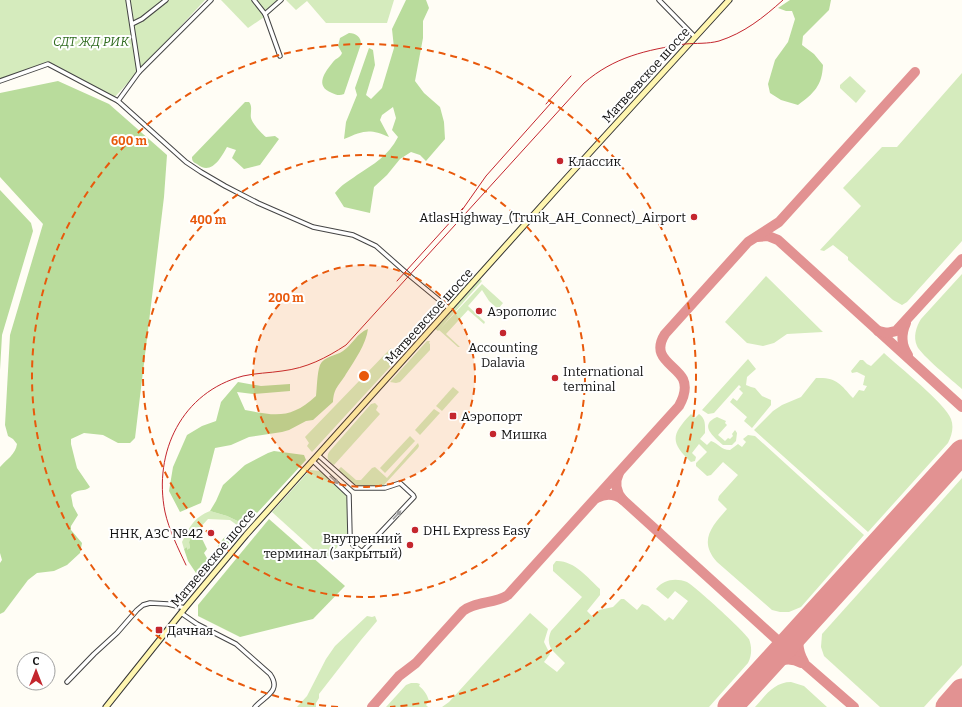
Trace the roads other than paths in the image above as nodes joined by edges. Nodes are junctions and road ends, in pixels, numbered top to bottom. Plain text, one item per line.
1 (128, 0) edge
2 (166, 0) edge
3 (211, 0) edge
4 (254, 0) edge
5 (281, 0) edge
6 (659, 0) edge
7 (729, 0) edge
8 (265, 14) junction
9 (132, 24) junction
10 (695, 37) junction
11 (280, 56) dead end
12 (140, 72) junction
13 (0, 81) edge
14 (118, 101) junction
15 (450, 309) junction
16 (318, 455) junction
17 (313, 461) junction
18 (185, 608) junction
19 (181, 613) junction
20 (67, 682) dead end
21 (106, 707) edge
22 (255, 707) edge

1 - 9 street
2 - 9 street
3 - 12 street
4 - 8 street
5 - 8 street
6 - 10 street
7 - 10 main road, Матвеевское шоссе
8 - 11 street
9 - 12 street
10 - 15 main road, Матвеевское шоссе
12 - 14 street
13 - 14 street
14 - 15 street
15 - 16 main road, Матвеевское шоссе
16 - 17 main road, Матвеевское шоссе
17 -> 16 street
17 - 18 main road, Матвеевское шоссе
18 - 19 main road, Матвеевское шоссе
18 - 20 street
19 - 21 main road, Матвеевское шоссе
19 - 22 street

